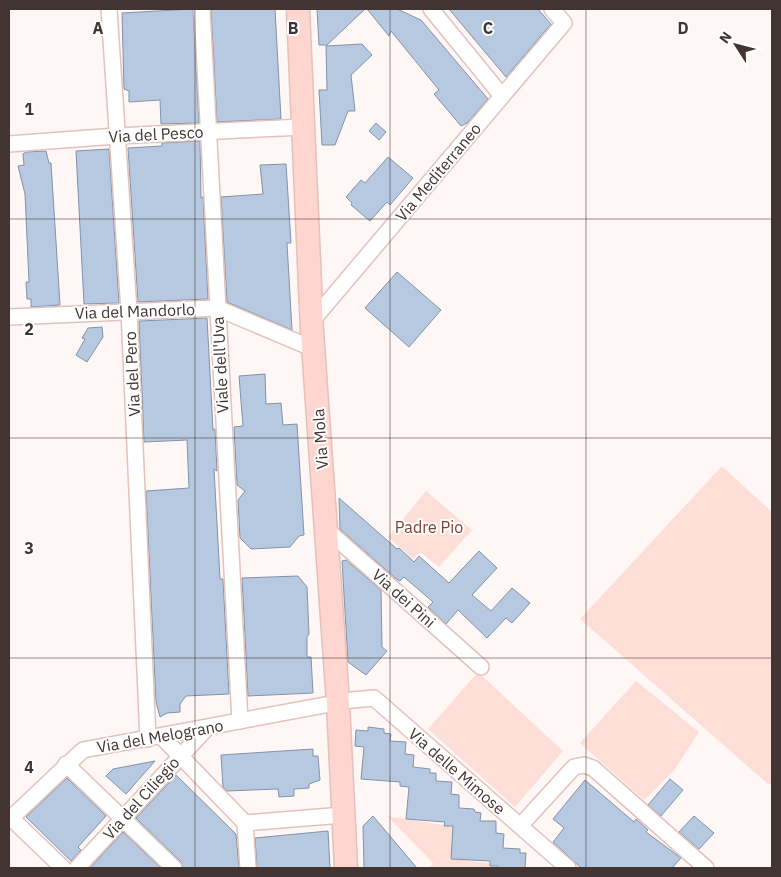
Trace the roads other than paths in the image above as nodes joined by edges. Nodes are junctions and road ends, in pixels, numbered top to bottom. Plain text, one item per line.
1 (109, 9) edge
2 (202, 9) edge
3 (298, 9) edge
4 (431, 9) edge
5 (552, 9) edge
6 (502, 96) junction
7 (303, 127) junction
8 (209, 132) junction
9 (116, 136) junction
10 (9, 144) edge
11 (217, 308) junction
12 (129, 311) junction
13 (9, 317) edge
14 (312, 321) junction
15 (314, 349) junction
16 (327, 530) junction
17 (481, 667) dead end
18 (338, 703) junction
19 (240, 721) junction
20 (206, 728) junction
21 (155, 738) junction
22 (180, 756) junction
23 (66, 764) junction
24 (344, 815) junction
25 (10, 819) edge
26 (123, 819) junction
27 (245, 824) junction
28 (520, 826) junction
29 (63, 868) edge
30 (77, 868) edge
31 (174, 868) edge
32 (248, 868) edge
33 (346, 868) edge
34 (568, 868) edge
35 (706, 868) edge

1 - 9 street, Via del Pero
2 - 8 street, Viale dell'Uva
3 - 7 main road, Via Mola
4 - 6 street
5 - 6 street, Via Mediterraneo
6 - 14 street, Via Mediterraneo
7 - 8 street, Via del Pesco
7 - 14 main road, Via Mola
8 - 9 street, Via del Pesco
8 - 11 street, Viale dell'Uva
9 - 10 street, Via del Pesco
9 - 12 street, Via del Pero
11 - 12 street, Via del Mandorlo
11 - 15 street, Via del Mandorlo
11 - 19 street, Viale dell'Uva
12 - 13 street, Via del Mandorlo
12 - 21 street, Via del Pero
14 - 15 main road, Via Mola
15 - 16 main road, Via Mola
16 - 17 street, Via dei Pini
16 - 18 main road, Via Mola
18 - 19 street, Via del Melograno
18 - 24 main road, Via Mola
18 - 28 street, Via delle Mimose
19 - 20 street, Via del Melograno
20 - 21 street, Via del Melograno
20 - 22 street, Via del Ciliegio
21 - 22 street
21 - 23 street, Via del Melograno
22 - 26 street, Via del Ciliegio
22 - 27 street
23 - 25 street, Via del Melograno
23 - 26 street
24 - 27 street
24 - 33 main road, Via Mola
25 - 29 street
26 - 30 street, Via del Ciliegio
26 - 31 street
27 - 32 street
28 - 34 street, Via delle Mimose
28 - 35 street

